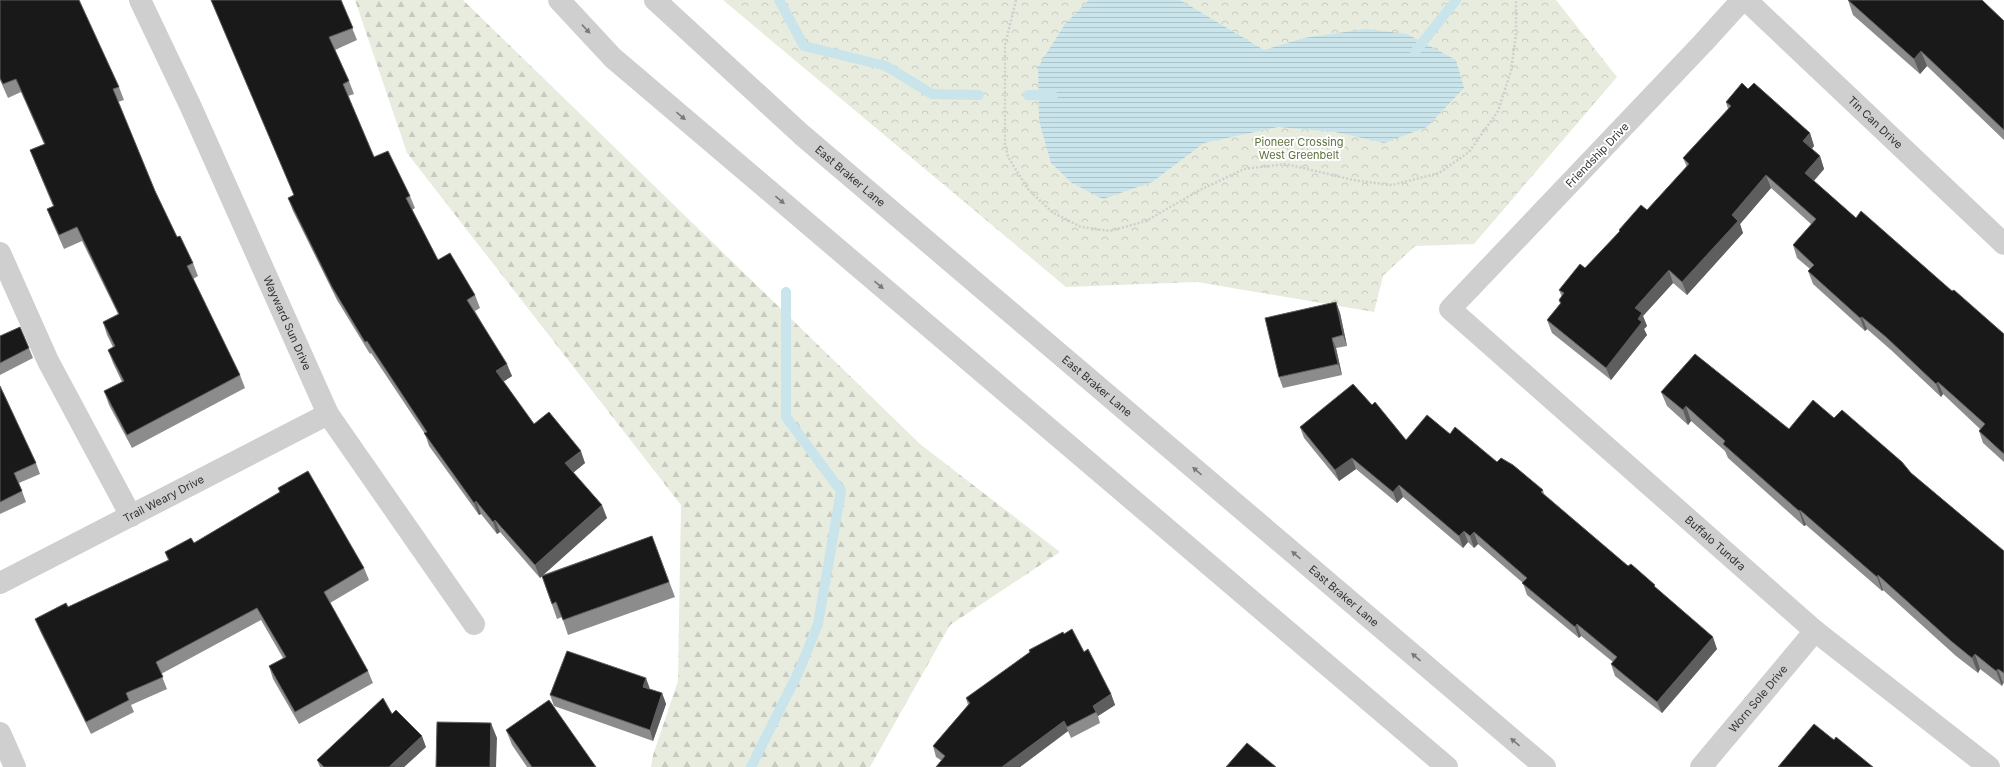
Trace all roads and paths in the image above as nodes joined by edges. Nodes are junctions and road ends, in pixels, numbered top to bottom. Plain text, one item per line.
1 (140, 0) edge
2 (559, 0) edge
3 (655, 0) edge
4 (1016, 0) edge
5 (1516, 0) edge
6 (1742, 0) edge
7 (1746, 0) edge
8 (2004, 244) edge
9 (0, 253) edge
10 (1450, 309) joint
11 (328, 414) junction
12 (131, 516) junction
13 (0, 583) edge
14 (474, 624) dead end
15 (1815, 631) junction
16 (0, 733) edge
17 (14, 767) edge
18 (1447, 767) edge
19 (1545, 767) edge
20 (1701, 767) edge
21 (1989, 767) edge

1 - 11 street, Wayward Sun Drive
2 -> 18 street
19 -> 3 street, East Braker Lane
4 - 5 path
6 - 10 street, Friendship Drive
7 - 8 street, Tin Can Drive
9 - 12 street
10 - 15 street, Buffalo Tundra
11 - 12 street, Trail Weary Drive
11 - 14 street, Wayward Sun Drive
12 - 13 street, Trail Weary Drive
15 - 20 street, Worn Sole Drive
15 - 21 street, Buffalo Tundra
16 - 17 street

